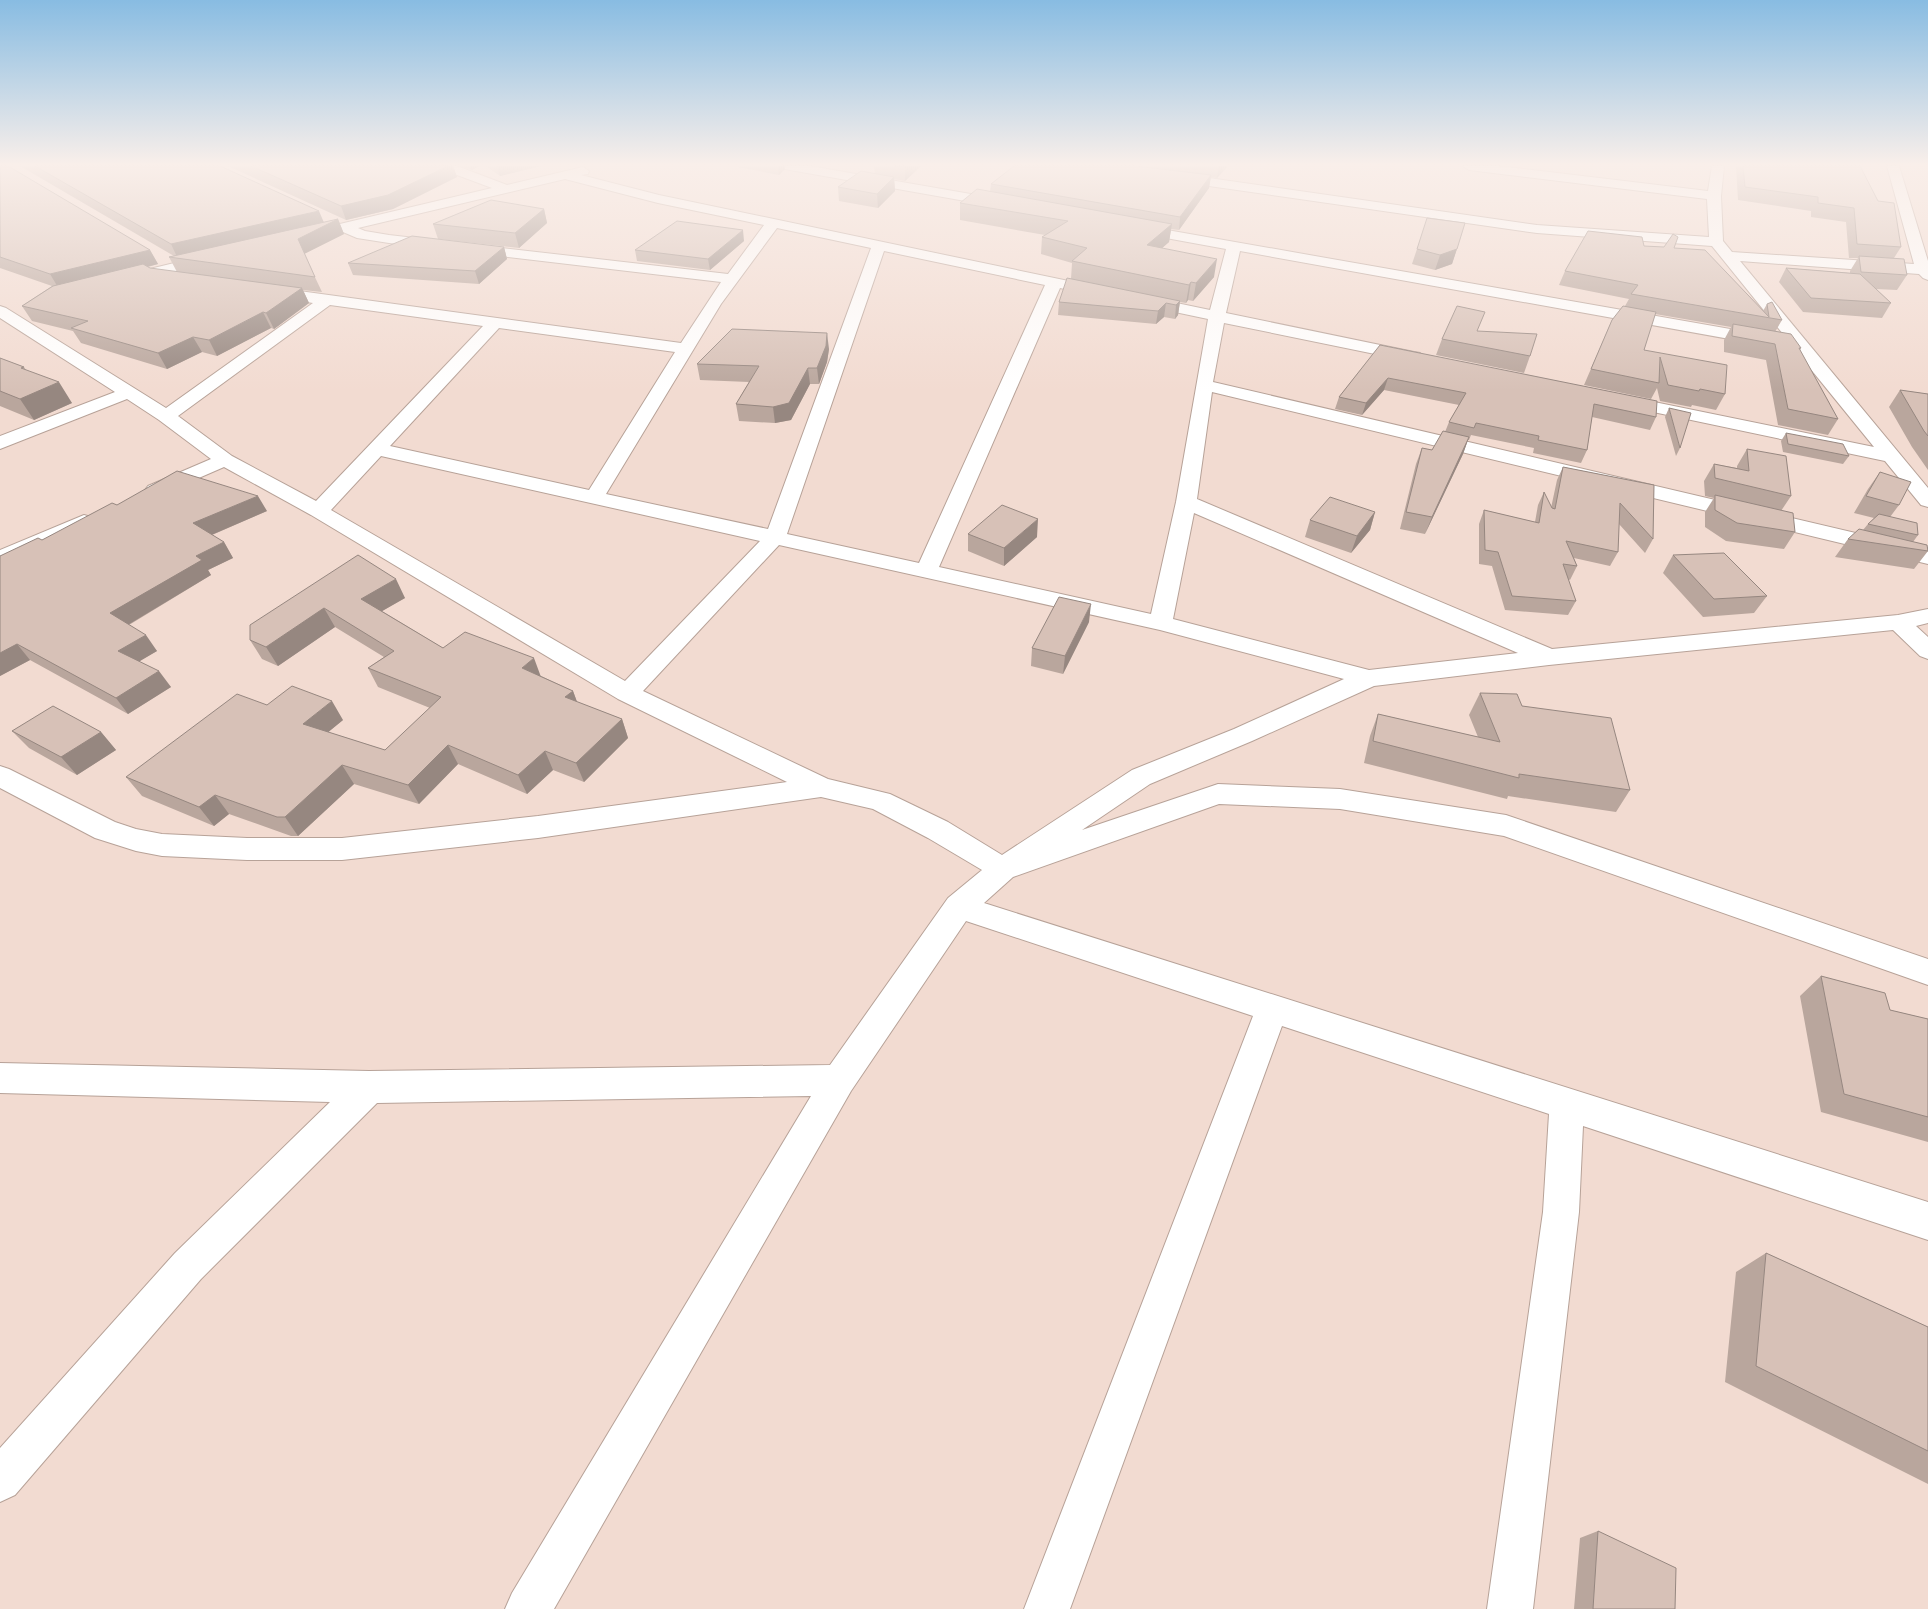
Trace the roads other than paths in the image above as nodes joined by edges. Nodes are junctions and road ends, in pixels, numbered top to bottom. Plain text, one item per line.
1 (407, 241) edge
2 (760, 241) edge
3 (861, 241) edge
4 (1202, 241) edge
5 (1703, 241) edge
6 (1917, 241) edge
7 (1716, 242) joint
8 (879, 245) junction
9 (1234, 247) junction
10 (223, 256) edge
11 (1728, 256) junction
12 (161, 257) dead end
13 (1926, 271) edge
14 (179, 273) junction
15 (732, 279) junction
16 (115, 282) edge
17 (1054, 283) junction
18 (250, 289) edge
19 (328, 300) junction
20 (6, 313) edge
21 (1217, 316) junction
22 (495, 323) junction
23 (1802, 347) junction
24 (684, 348) junction
25 (1429, 360) edge
26 (1204, 385) junction
27 (130, 392) junction
28 (1603, 397) edge
29 (166, 416) junction
30 (0, 443) edge
31 (376, 449) junction
32 (1892, 457) junction
33 (225, 460) junction
34 (594, 496) junction
35 (135, 499) edge
36 (1928, 501) edge
37 (1186, 502) junction
38 (318, 511) junction
39 (99, 515) edge
40 (776, 536) junction
41 (1928, 557) edge
42 (0, 558) edge
43 (927, 570) junction
44 (1928, 616) edge
45 (1161, 622) junction
46 (1898, 622) junction
47 (1928, 651) edge
48 (1549, 657) junction
49 (1369, 678) junction
50 (627, 693) junction
51 (0, 776) edge
52 (821, 787) junction
53 (1003, 869) junction
54 (959, 907) junction
55 (1928, 972) edge
56 (1272, 1010) junction
57 (0, 1078) edge
58 (839, 1080) junction
59 (369, 1087) junction
60 (1567, 1105) junction
61 (1928, 1220) edge
62 (0, 1480) edge
63 (528, 1609) edge
64 (1047, 1609) edge
65 (1510, 1609) edge

1 - 15 street
2 - 15 street
3 - 8 street
4 - 9 street
5 - 7 street
6 - 13 street
7 - 11 street
8 - 17 street
8 - 40 street
9 - 21 street
9 - 23 street
10 - 14 street
11 - 13 street
11 - 23 street
12 - 14 street
14 - 16 street
15 - 24 street
17 - 21 street
17 - 43 street
18 - 19 street
19 - 22 street
19 - 29 street
20 - 27 street
21 - 25 street
21 - 26 street
22 - 24 street
22 - 31 street
23 - 32 street
24 - 34 street
26 - 37 street
26 - 41 street
27 - 29 street
27 - 30 street
28 - 32 street
29 - 33 street
31 - 34 street
31 - 38 street
32 - 36 street
33 - 35 street
33 - 38 street
34 - 40 street
37 - 45 street
37 - 48 street
38 - 50 street
39 - 42 street
40 - 43 street
40 - 50 street
43 - 45 street
44 - 46 street
45 - 49 street
46 - 47 street
46 - 48 street
48 - 49 street
49 - 53 street
50 - 52 street
51 - 52 street
52 - 53 street
53 - 54 street
53 - 55 street
54 - 56 street
54 - 58 street
56 - 60 street
56 - 64 street
57 - 59 street
58 - 59 street
58 - 63 street
59 - 62 street
60 - 61 street
60 - 65 street

